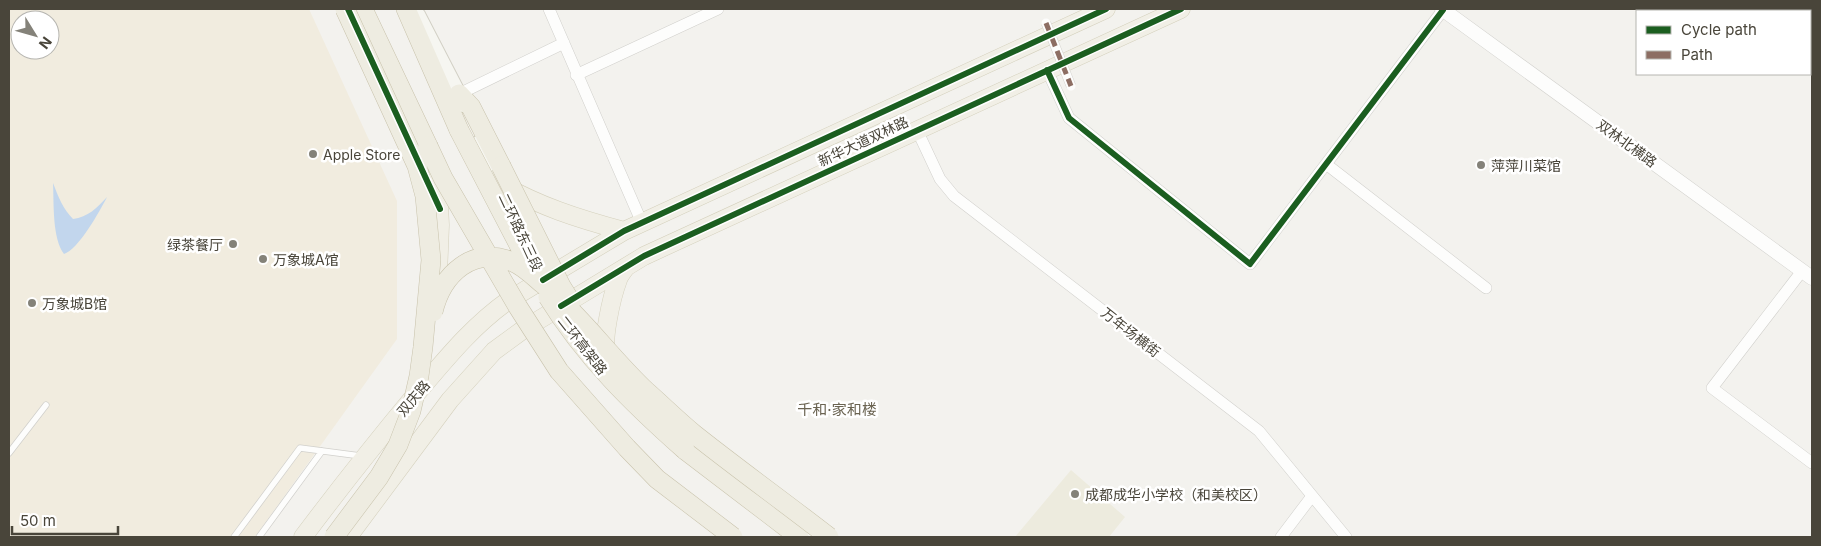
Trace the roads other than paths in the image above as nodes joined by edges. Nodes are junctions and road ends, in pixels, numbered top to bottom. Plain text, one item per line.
1 (345, 9) edge
2 (362, 9) edge
3 (369, 9) edge
4 (406, 9) edge
5 (414, 9) edge
6 (549, 9) edge
7 (718, 9) edge
8 (1106, 9) edge
9 (1181, 9) edge
10 (1442, 9) edge
11 (1046, 23) dead end
12 (564, 43) junction
13 (1047, 70) junction
14 (576, 75) junction
15 (1071, 86) dead end
16 (459, 94) junction
17 (917, 130) junction
18 (436, 143) junction
19 (1326, 164) junction
20 (499, 174) junction
21 (642, 223) junction
22 (624, 231) junction
23 (626, 266) junction
24 (1807, 274) edge
25 (543, 280) junction
26 (1486, 288) dead end
27 (510, 300) junction
28 (561, 306) junction
29 (588, 328) junction
30 (524, 330) junction
31 (423, 347) junction
32 (616, 378) junction
33 (46, 405) dead end
34 (394, 421) junction
35 (322, 451) junction
36 (9, 453) edge
37 (366, 456) junction
38 (1812, 464) edge
39 (657, 479) junction
40 (1312, 496) junction
41 (234, 537) edge
42 (259, 537) edge
43 (303, 537) edge
44 (334, 537) edge
45 (348, 537) edge
46 (712, 537) edge
47 (724, 537) edge
48 (733, 537) edge
49 (799, 537) edge
50 (812, 537) edge
51 (829, 537) edge
52 (1281, 537) edge
53 (1346, 537) edge

1 - 31 highway, bridge
2 - 39 highway, bridge
3 - 18 main road
4 - 49 highway, 二环高架路, bridge
5 - 16 main road
6 - 12 street
7 - 14 street
8 - 21 main road, 新华大道双林路
9 - 13 main road, 新华大道双林路
10 - 19 street
10 - 24 street, 双林北横路
11 - 15 street, bridge
12 - 14 street
12 - 16 street
13 - 17 main road, 新华大道双林路
13 - 19 street
14 - 21 street
16 - 20 highway
17 - 23 main road, 新华大道双林路
17 - 40 street, 万年场横街
18 - 27 main road
18 - 34 main road
19 - 26 street
20 - 22 main road
20 - 25 main road, 二环路东三段
20 - 29 highway, bridge
21 - 22 main road, 新华大道双林路
22 - 25 main road, 新华大道双林路
23 - 28 main road, 新华大道双林路
23 - 32 main road
24 - 38 street
25 - 27 main road, 双庆路
25 - 28 main road, 二环路东三段
27 - 30 main road
27 - 34 main road, 双庆路
28 - 30 main road
28 - 32 main road, 二环路东三段
29 - 31 highway, bridge
29 - 51 highway, bridge
30 - 45 main road
30 - 47 main road
31 - 44 highway, bridge
32 - 50 main road, 二环路东三段
33 - 36 lane
34 - 37 main road, 双庆路
35 - 37 lane
35 - 41 lane
35 - 42 lane
37 - 43 main road, 双庆路
39 - 46 highway, bridge
39 - 48 highway, bridge
40 - 52 street
40 - 53 street, 万年场横街

